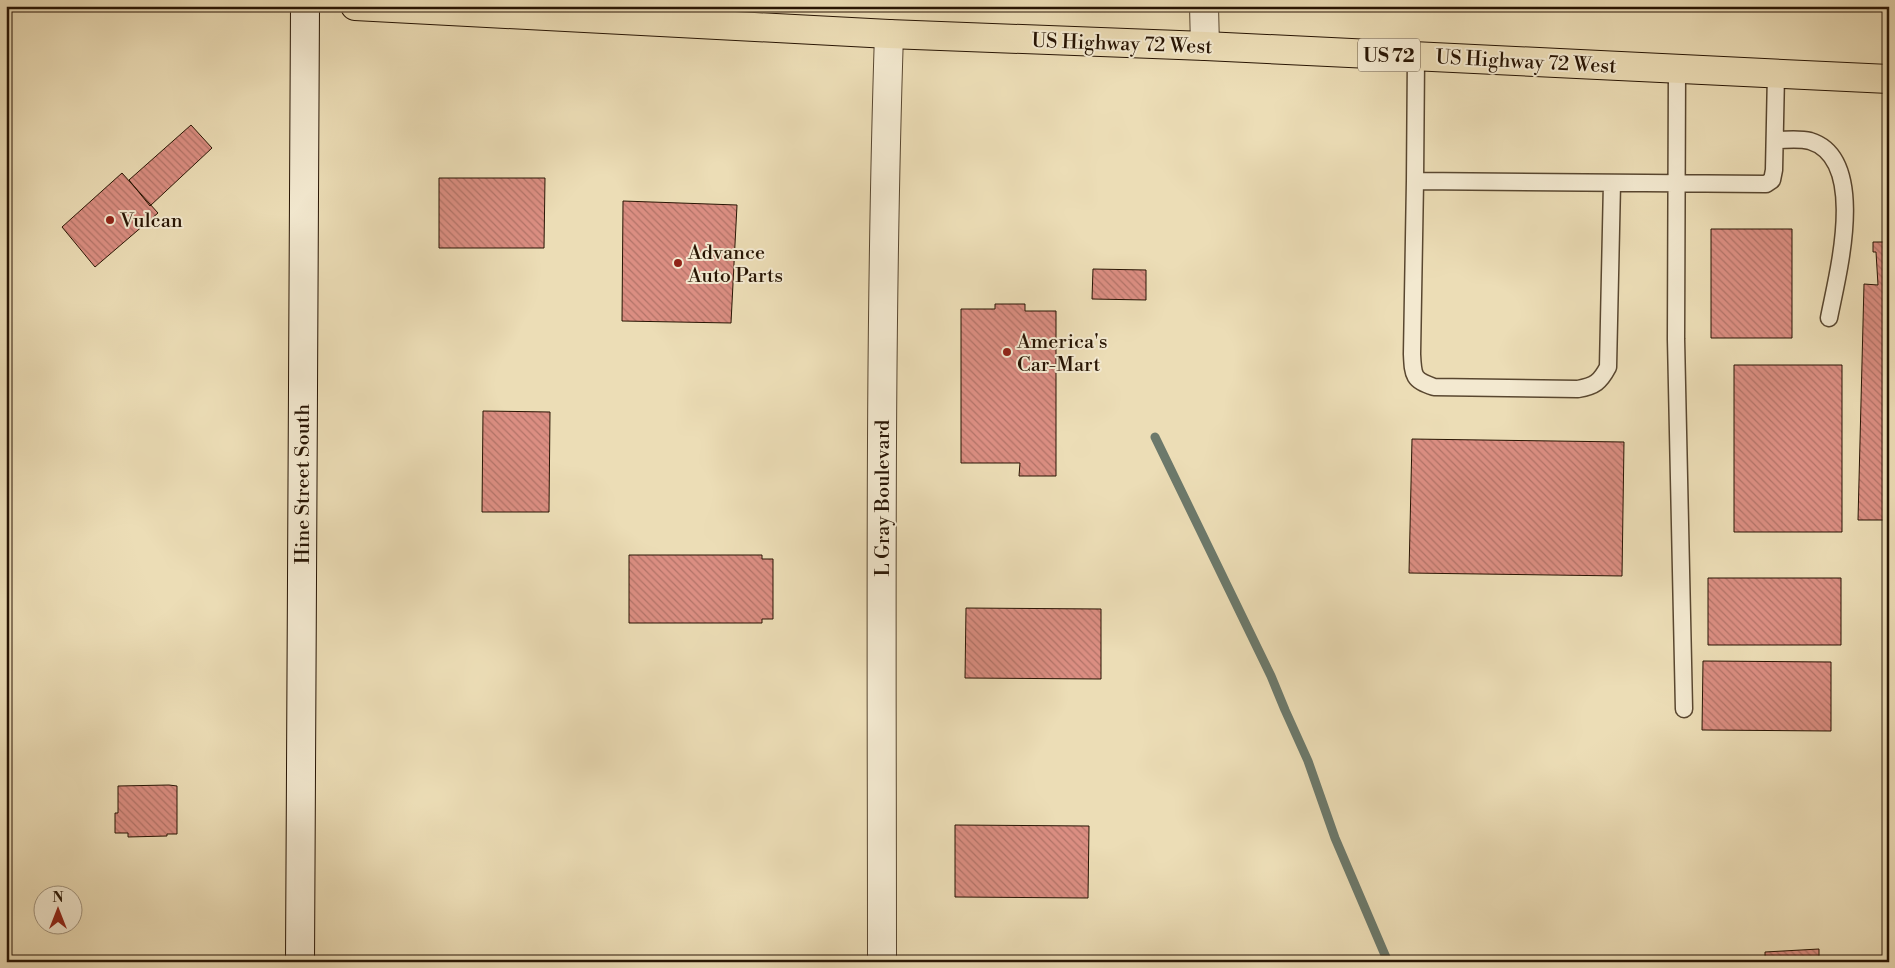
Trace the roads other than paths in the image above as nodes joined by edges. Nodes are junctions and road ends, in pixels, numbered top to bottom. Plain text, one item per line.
1 (305, 6) edge
2 (355, 6) edge
3 (1204, 6) edge
4 (889, 34) junction
5 (1205, 46) junction
6 (1416, 56) junction
7 (1677, 69) junction
8 (1776, 74) junction
9 (1889, 79) edge
10 (1775, 140) junction
11 (1415, 182) junction
12 (1612, 183) junction
13 (1677, 184) junction
14 (1829, 318) dead end
15 (1684, 710) dead end
16 (300, 962) edge
17 (882, 962) edge

1 - 16 street, Hine Street South
2 - 4 highway, US Highway 72 West / US 72
3 - 5 street
4 - 5 highway, US Highway 72 West / US 72
4 - 17 street, L Gray Boulevard
5 - 6 highway, US Highway 72 West / US 72
6 - 7 highway, US Highway 72 West / US 72
6 - 11 lane
7 - 8 highway, US Highway 72 West / US 72
7 - 13 lane
8 - 9 highway, US Highway 72 West / US 72
8 - 10 lane
10 - 13 lane
10 - 14 lane
11 - 12 lane
11 - 12 lane
12 - 13 lane
13 - 15 lane

